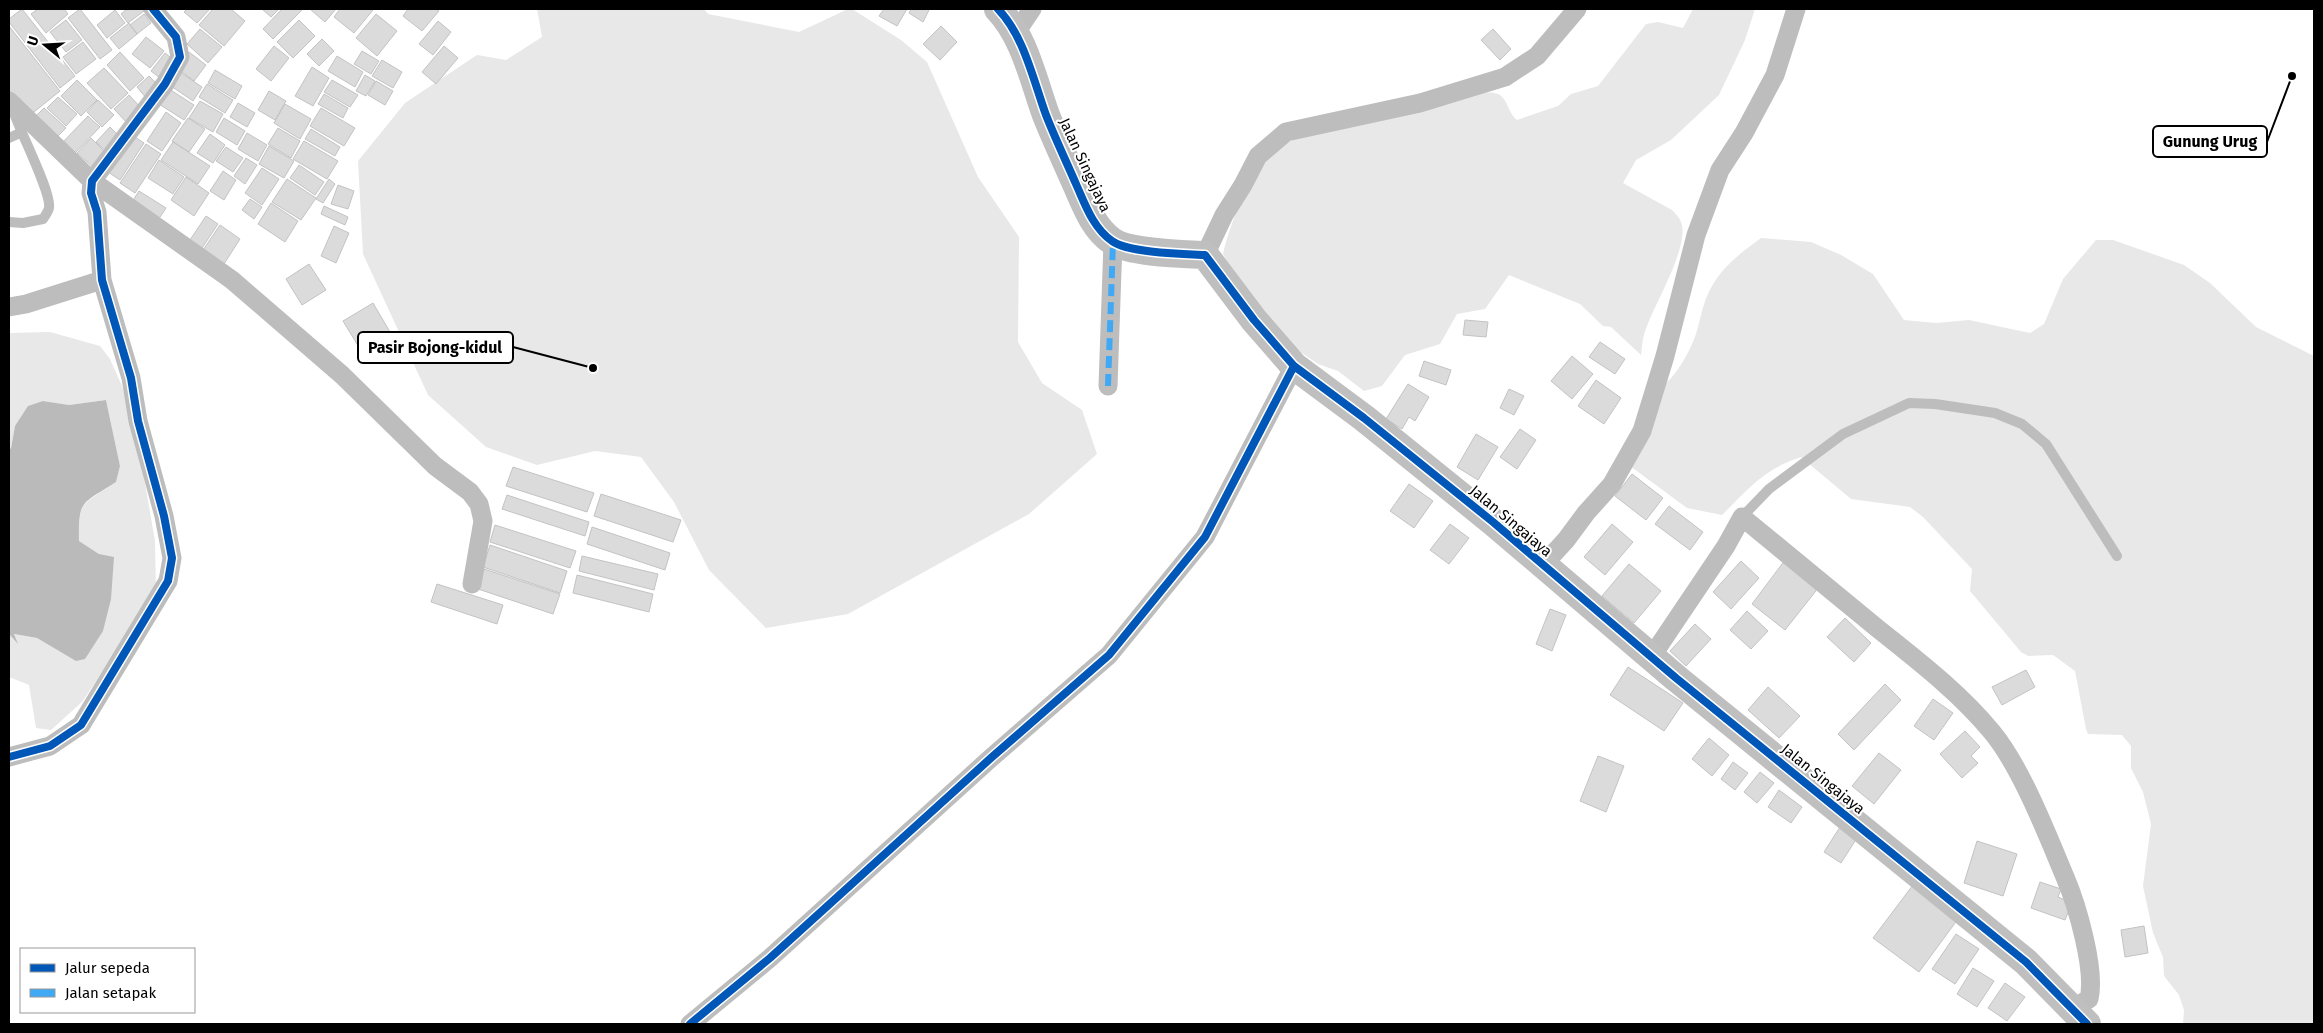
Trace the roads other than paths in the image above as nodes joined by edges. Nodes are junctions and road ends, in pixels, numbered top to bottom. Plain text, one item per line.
1 (153, 9) edge
2 (998, 9) edge
3 (1032, 9) edge
4 (1577, 9) edge
5 (1796, 9) edge
6 (1015, 34) junction
7 (9, 101) edge
8 (20, 133) junction
9 (9, 138) edge
10 (92, 181) junction
11 (9, 222) edge
12 (1113, 242) junction
13 (1205, 255) junction
14 (102, 280) junction
15 (9, 307) edge
16 (1294, 366) junction
17 (1108, 386) dead end
18 (1742, 517) junction
19 (2117, 556) dead end
20 (1542, 565) junction
21 (472, 584) dead end
22 (1652, 656) junction
23 (9, 757) edge
24 (2080, 1016) edge
25 (690, 1024) edge

1 - 10 street
2 - 6 street, Jalan Singajaya
3 - 6 street
4 - 13 street
5 - 20 street
6 - 12 street, Jalan Singajaya
7 - 8 lane
7 - 10 street
8 - 9 lane
8 - 11 lane
10 - 14 street
10 - 21 street
12 - 13 street
12 - 17 street
13 - 16 street, Jalan Singajaya
14 - 15 street
14 - 23 street
16 - 20 street, Jalan Singajaya
16 - 25 street
18 - 19 lane
18 - 22 street
18 - 24 street
20 - 22 street, Jalan Singajaya
22 - 24 street, Jalan Singajaya

